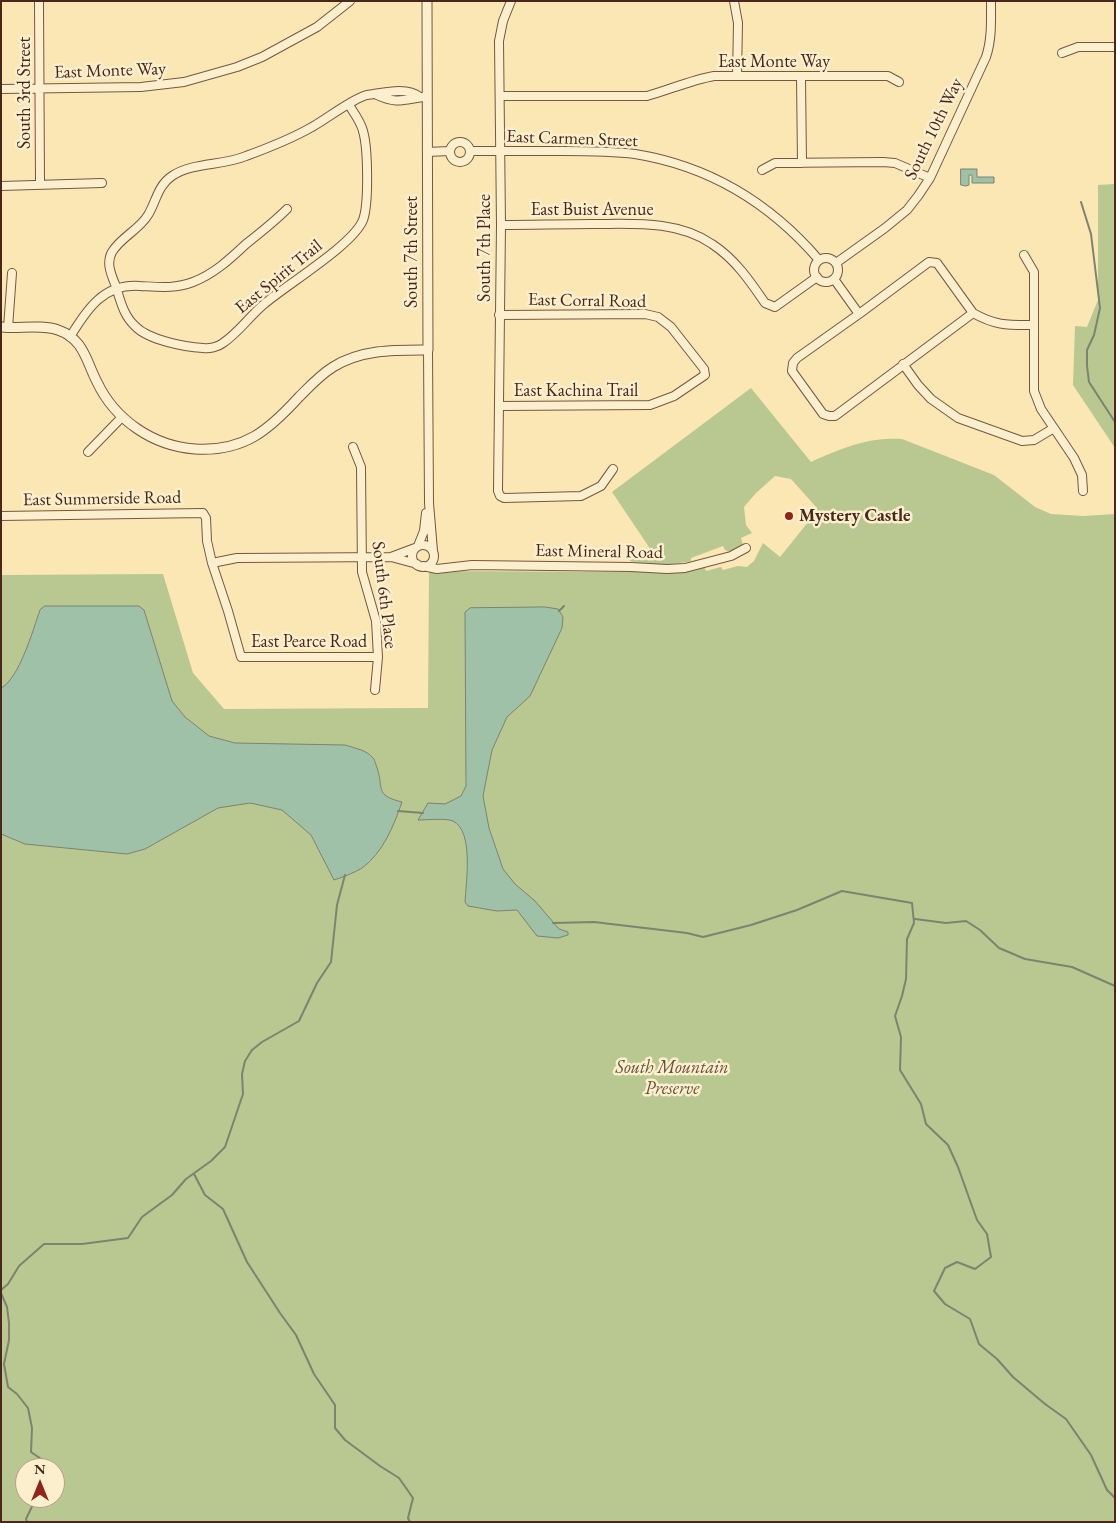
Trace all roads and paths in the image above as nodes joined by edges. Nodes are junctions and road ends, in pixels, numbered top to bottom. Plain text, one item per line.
1 (39, 1) edge
2 (350, 1) edge
3 (427, 1) edge
4 (511, 1) edge
5 (734, 1) edge
6 (991, 1) edge
7 (1115, 47) edge
8 (1062, 52) dead end
9 (737, 76) junction
10 (802, 77) junction
11 (900, 82) dead end
12 (40, 88) junction
13 (1, 89) edge
14 (500, 96) junction
15 (424, 97) junction
16 (349, 105) junction
17 (450, 151) junction
18 (470, 151) junction
19 (499, 151) junction
20 (427, 152) junction
21 (802, 163) junction
22 (762, 170) dead end
23 (930, 178) junction
24 (102, 183) dead end
25 (40, 184) junction
26 (1, 186) edge
27 (287, 209) dead end
28 (501, 225) junction
29 (1024, 255) dead end
30 (820, 260) junction
31 (836, 263) junction
32 (12, 273) dead end
33 (817, 277) junction
34 (834, 279) junction
35 (116, 289) junction
36 (973, 312) junction
37 (860, 314) junction
38 (499, 315) junction
39 (1034, 325) junction
40 (5, 328) edge
41 (70, 337) junction
42 (428, 350) junction
43 (903, 364) junction
44 (705, 375) joint
45 (499, 406) junction
46 (122, 417) junction
47 (1054, 428) junction
48 (353, 447) dead end
49 (88, 452) dead end
50 (613, 469) dead end
51 (1083, 490) dead end
52 (429, 503) junction
53 (1, 516) edge
54 (417, 547) junction
55 (746, 548) dead end
56 (433, 555) junction
57 (362, 556) junction
58 (391, 556) junction
59 (212, 563) junction
60 (420, 565) junction
61 (449, 567) junction
62 (378, 657) junction
63 (375, 690) dead end

1 - 12 street, South 3rd Street
2 - 12 street, East Monte Way
3 - 15 street, South 7th Street
4 - 14 street, South 7th Place
5 - 9 street
6 - 23 street, South 10th Way
7 - 8 street
9 - 10 street, East Monte Way
9 - 14 street, East Monte Way
10 - 11 street, East Monte Way
10 - 21 street
12 - 13 street, East Monte Way
12 - 25 street, South 3rd Street
14 - 19 street, South 7th Place
15 - 16 street, East Spirit Trail
15 - 20 street, South 7th Street
16 - 35 street, East Spirit Trail
16 - 35 street, East Spirit Trail
17 - 18 street, East Carmen Street
17 - 18 street, East Carmen Street
17 - 20 street, East Carmen Street
18 - 19 street, East Carmen Street
19 - 28 street, South 7th Place
19 - 30 street, East Carmen Street
20 - 42 street, South 7th Street
21 - 22 street
21 - 23 street
23 - 31 street, South 10th Way
24 - 25 street
25 - 26 street
27 - 35 street
28 - 33 street, East Buist Avenue
28 - 38 street, South 7th Place
29 - 39 street
30 - 31 street
30 - 33 street
31 - 34 street
32 - 40 street
33 - 34 street
34 - 37 street
35 - 41 street
36 - 37 street
36 - 39 street
36 - 43 street
37 - 43 street
38 - 44 street, East Corral Road
38 - 45 street, South 7th Place
39 - 47 street
40 - 41 street
41 - 46 street
42 - 46 street
42 - 52 street, South 7th Street
43 - 47 street
44 - 45 street, East Kachina Trail
45 - 50 street, South 7th Place
46 - 49 street
47 - 51 street
48 - 57 street, South 6th Place
52 - 54 street, South 7th Street
52 - 56 street, South 7th Street
53 - 59 street, East Summerside Road
54 - 56 street
54 - 58 street, East Mineral Road
54 - 60 street, South 7th Street
55 - 61 street, East Mineral Road
56 - 60 street
56 - 61 street, East Mineral Road
57 - 58 street, East Mineral Road
57 - 59 street, East Mineral Road
57 - 62 street, South 6th Place
58 - 60 street, East Mineral Road
59 - 62 street, East Pearce Road
60 - 61 street, East Mineral Road
62 - 63 street, South 6th Place

